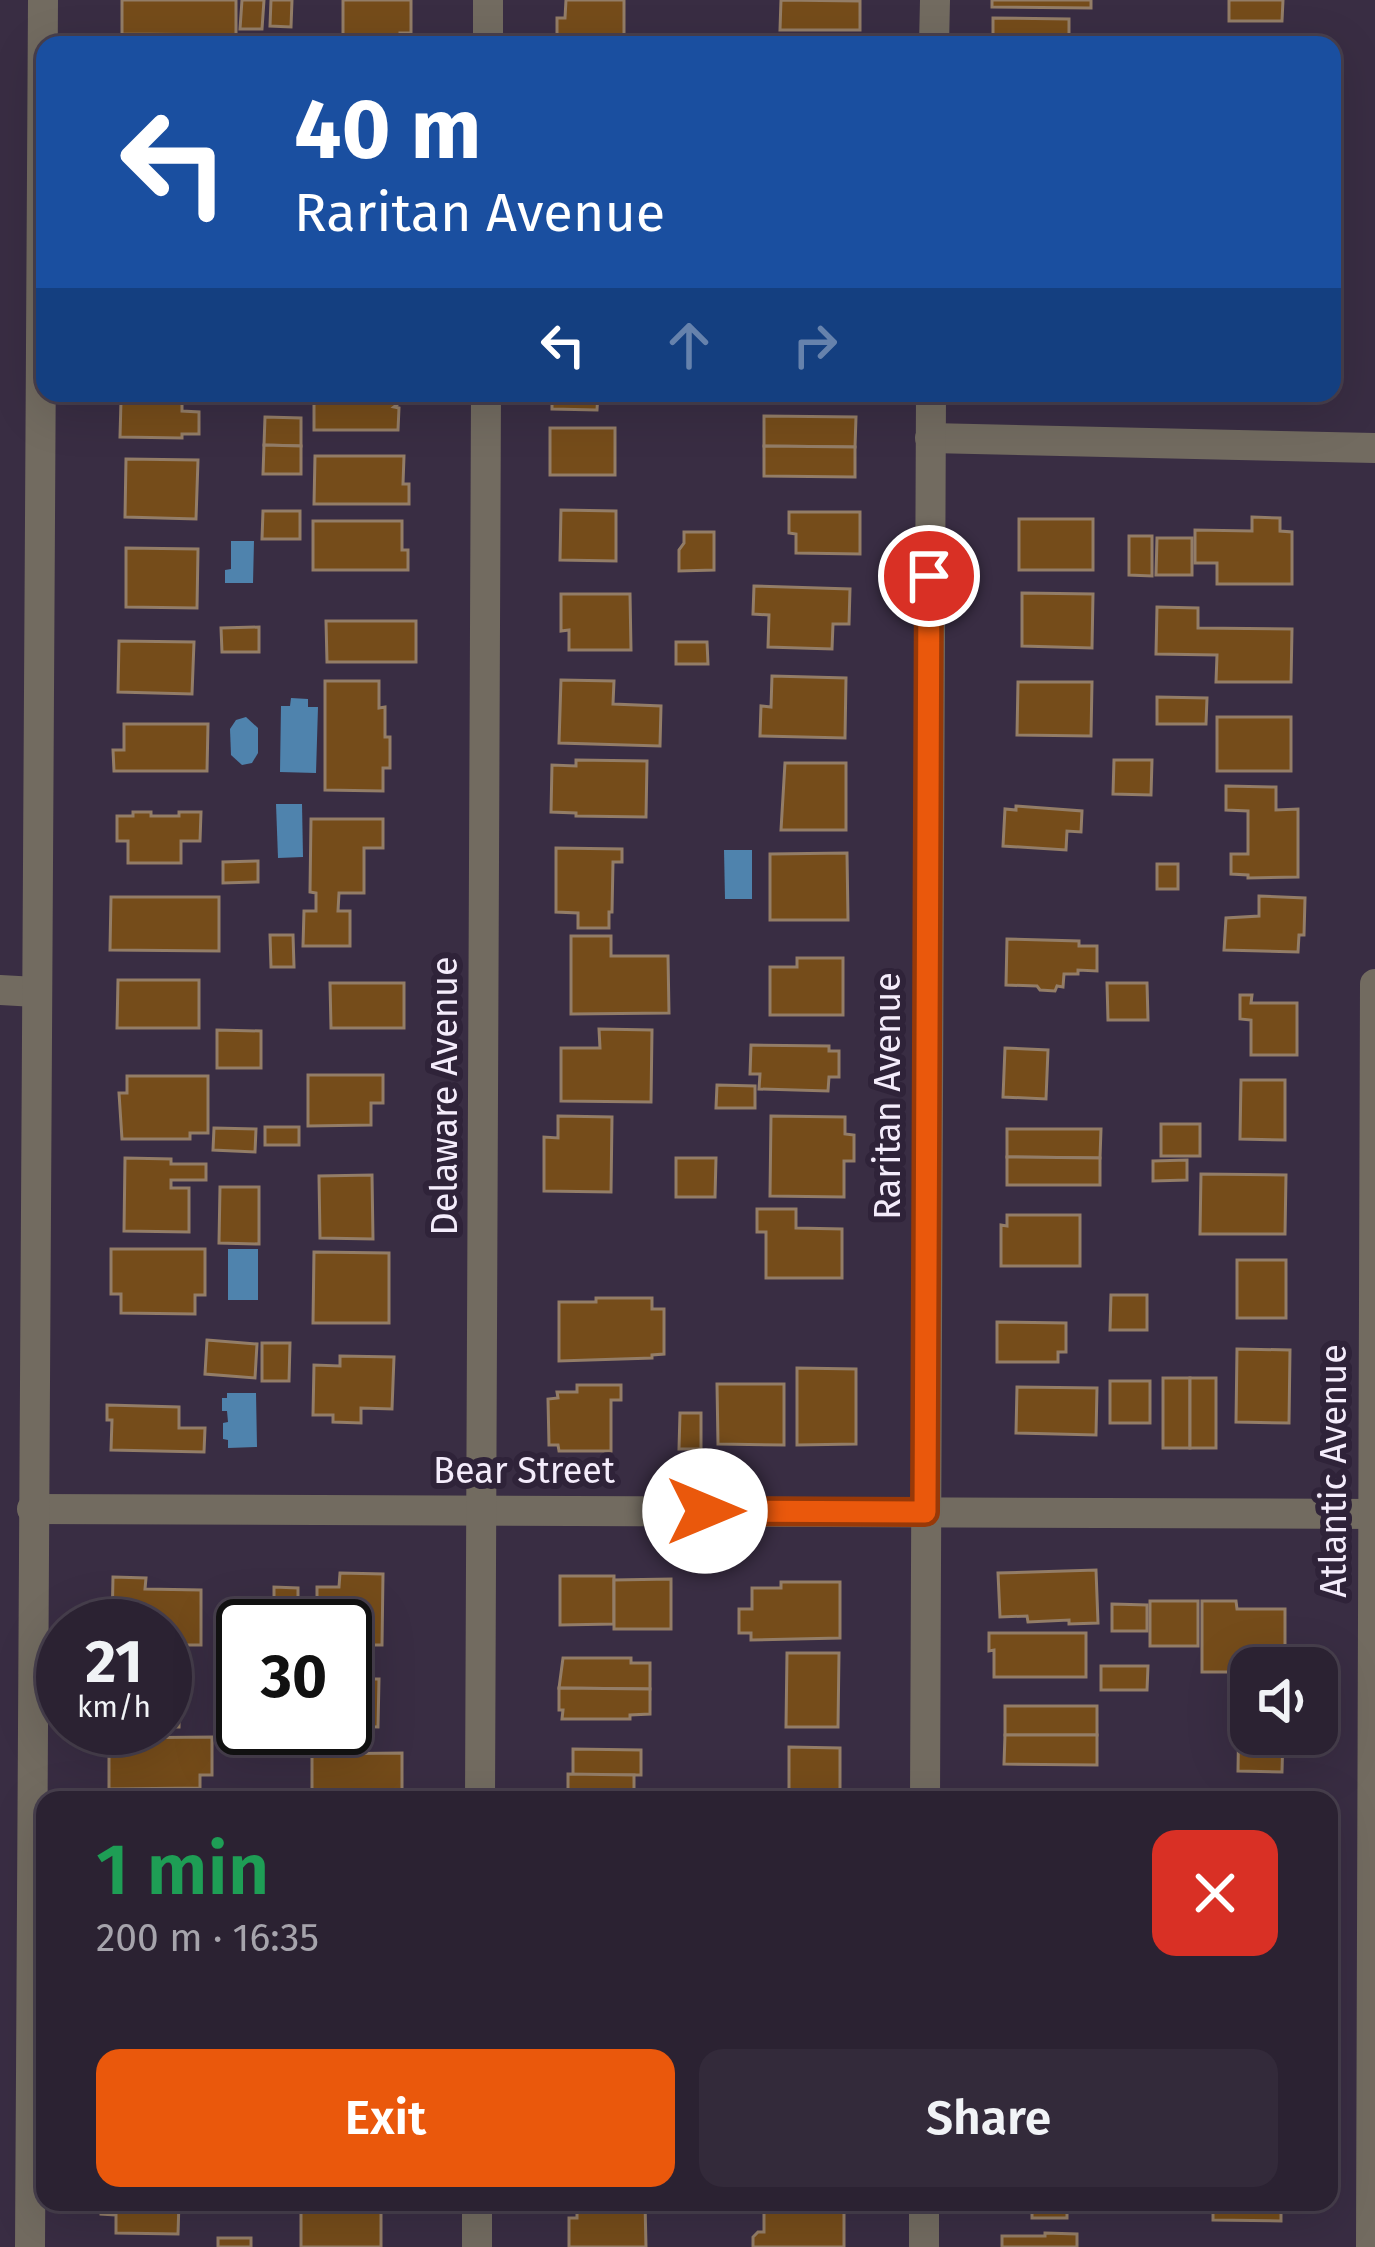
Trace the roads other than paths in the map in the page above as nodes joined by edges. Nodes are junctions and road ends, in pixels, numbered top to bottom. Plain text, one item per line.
1 (43, 0) edge
2 (488, 0) edge
3 (935, 0) edge
4 (43, 36) edge
5 (488, 36) edge
6 (934, 36) edge
7 (40, 402) edge
8 (486, 402) edge
9 (931, 402) edge
10 (930, 438) junction
11 (1375, 448) edge
12 (1375, 984) edge
13 (0, 990) edge
14 (36, 992) junction
15 (32, 1509) junction
16 (483, 1509) junction
17 (925, 1512) junction
18 (1374, 1514) edge
19 (480, 1791) edge
20 (925, 1791) edge
21 (477, 2211) edge
22 (924, 2211) edge
23 (30, 2247) edge
24 (477, 2247) edge
25 (924, 2247) edge
26 (1371, 2247) edge

1 - 4 street
2 - 5 street
3 - 6 street
7 - 14 street
8 - 16 street, Delaware Avenue
9 - 10 street, Raritan Avenue
10 - 11 street
10 - 17 street, Raritan Avenue
12 - 18 street, Atlantic Avenue
13 - 14 street
14 - 15 street
15 - 16 street, Bear Street
15 - 23 street
16 - 17 street, Bear Street
16 - 19 street, Delaware Avenue
17 - 18 street, Bear Street
17 - 20 street, Raritan Avenue
18 - 26 street, Atlantic Avenue
21 - 24 street
22 - 25 street

